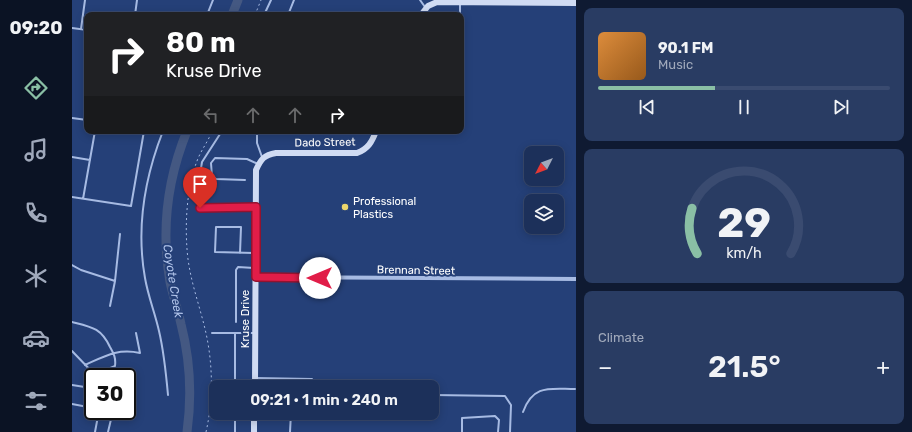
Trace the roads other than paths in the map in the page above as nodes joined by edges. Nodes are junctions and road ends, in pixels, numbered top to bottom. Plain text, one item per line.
1 (86, 0) edge
2 (137, 0) edge
3 (213, 0) edge
4 (271, 0) edge
5 (294, 0) edge
6 (420, 0) edge
7 (460, 2) junction
8 (576, 3) edge
9 (426, 8) junction
10 (135, 12) edge
11 (208, 12) edge
12 (265, 12) edge
13 (289, 12) edge
14 (423, 12) edge
15 (460, 12) edge
16 (72, 28) edge
17 (81, 29) junction
18 (84, 30) edge
19 (72, 118) edge
20 (84, 120) edge
21 (94, 134) edge
22 (143, 134) edge
23 (162, 134) edge
24 (220, 134) edge
25 (257, 134) edge
26 (375, 134) edge
27 (72, 157) edge
28 (263, 158) junction
29 (90, 160) junction
30 (259, 164) junction
31 (245, 180) dead end
32 (72, 197) edge
33 (83, 199) junction
34 (256, 207) junction
35 (120, 234) dead end
36 (240, 253) junction
37 (256, 253) junction
38 (72, 265) edge
39 (256, 268) junction
40 (256, 277) junction
41 (576, 279) edge
42 (115, 281) junction
43 (110, 306) dead end
44 (72, 322) edge
45 (236, 322) dead end
46 (136, 333) dead end
47 (212, 333) dead end
48 (235, 333) junction
49 (255, 334) junction
50 (72, 351) edge
51 (113, 353) junction
52 (85, 365) junction
53 (88, 368) edge
54 (111, 368) edge
55 (255, 378) joint
56 (292, 379) joint
57 (235, 380) edge
58 (312, 380) edge
59 (72, 385) edge
60 (84, 387) edge
61 (575, 389) dead end
62 (168, 395) dead end
63 (439, 395) edge
64 (72, 404) edge
65 (84, 406) edge
66 (523, 412) dead end
67 (97, 420) edge
68 (111, 420) edge
69 (235, 420) edge
70 (254, 420) edge
71 (291, 420) edge
72 (95, 432) edge
73 (108, 432) edge
74 (235, 432) edge
75 (254, 432) edge
76 (290, 432) edge
77 (462, 432) edge
78 (498, 432) edge
79 (510, 432) edge

1 - 17 lane
2 - 10 lane
3 - 11 lane
4 - 12 lane
5 - 13 lane
6 - 9 lane
7 - 8 street
7 - 9 street
7 - 15 lane
9 - 14 street
16 - 17 lane
17 - 18 lane
19 - 20 lane
21 - 29 lane
22 - 33 lane
23 - 62 lane
24 - 34 lane
25 - 28 lane
26 - 28 street, Dado Street
27 - 29 lane
28 - 30 street, Kruse Drive
29 - 33 lane
30 - 31 lane
30 - 34 street, Kruse Drive
32 - 33 lane
34 - 37 street, Kruse Drive
35 - 42 lane
36 - 36 lane
36 - 37 lane
37 - 39 street, Kruse Drive
38 - 42 lane
39 - 40 street, Kruse Drive
39 - 45 lane
40 - 41 street, Brennan Street
40 - 49 street, Kruse Drive
42 - 43 lane
44 - 51 lane
46 - 51 lane
47 - 48 lane
48 - 49 lane
48 - 57 lane
49 - 55 street, Kruse Drive
50 - 52 lane
51 - 52 lane
51 - 54 lane
52 - 53 lane
55 - 56 lane
56 - 58 lane
59 - 60 lane
61 - 66 lane
63 - 79 lane
64 - 65 lane
67 - 72 lane
68 - 73 lane
69 - 74 lane
70 - 75 street
71 - 76 lane
77 - 78 lane

